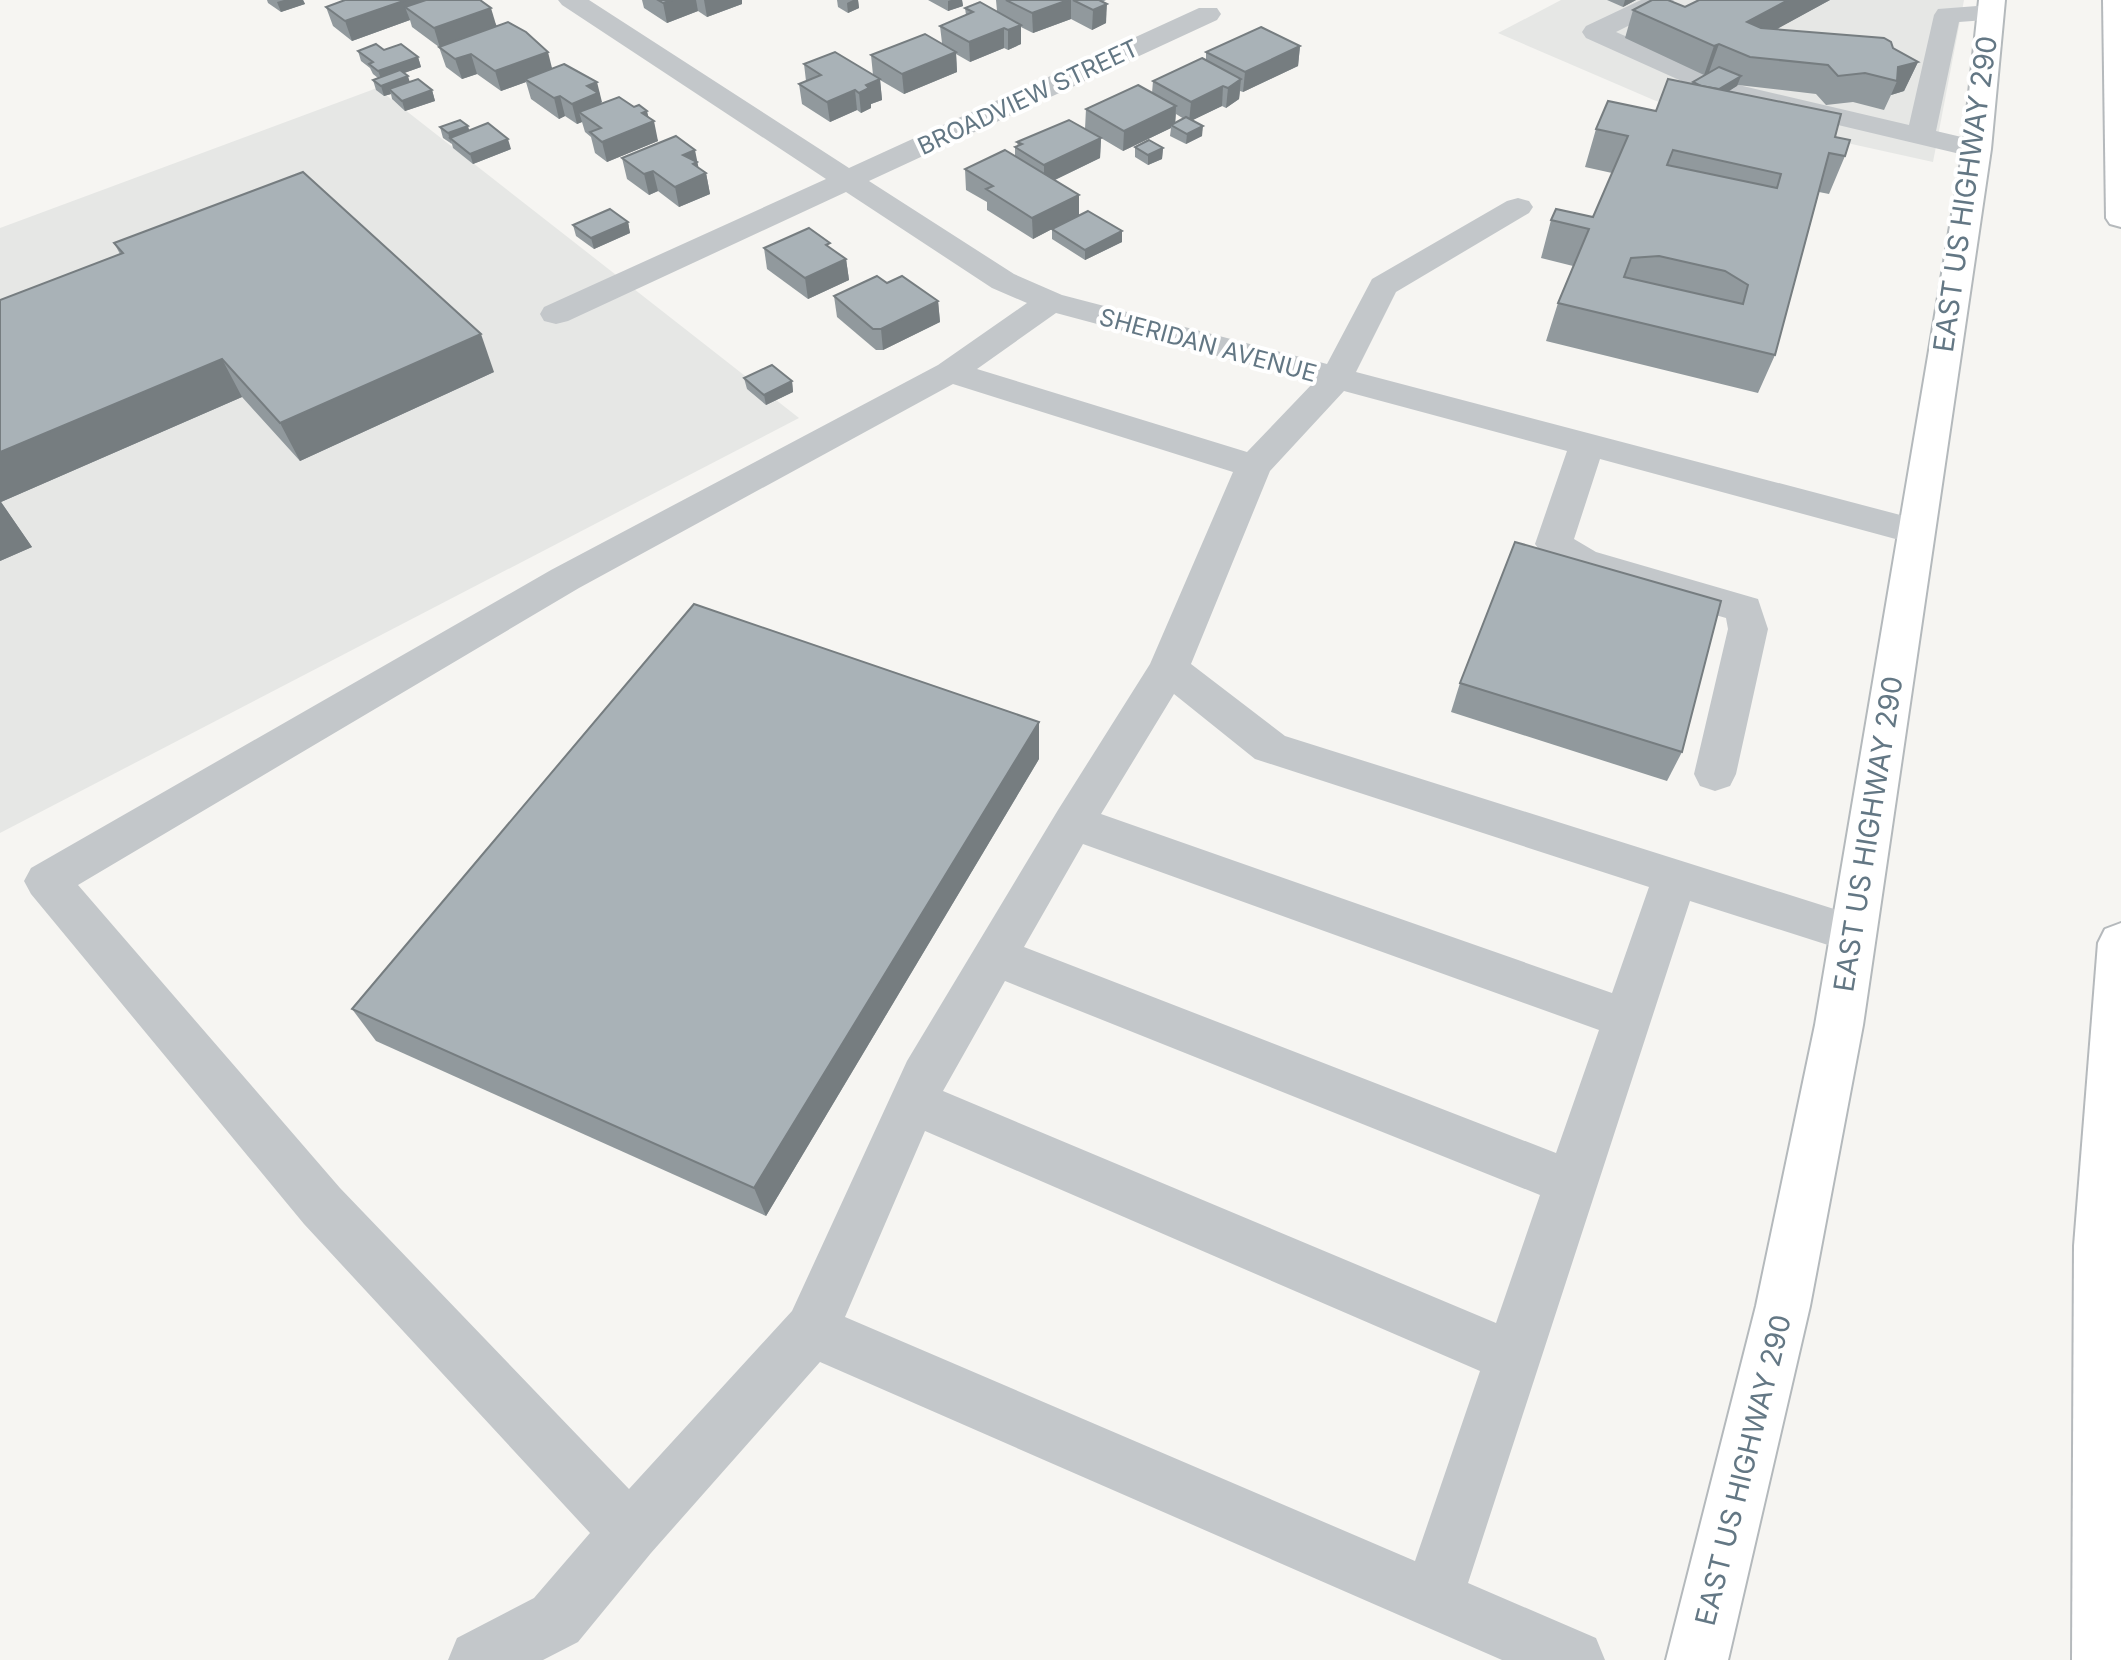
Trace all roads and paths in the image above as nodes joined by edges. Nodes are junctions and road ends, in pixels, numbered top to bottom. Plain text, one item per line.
1 (571, 0) edge
2 (1661, 0) edge
3 (2116, 0) edge
4 (1991, 7) edge
5 (1208, 14) dead end
6 (1921, 136) junction
7 (1977, 149) junction
8 (848, 179) junction
9 (1518, 207) dead end
10 (2121, 218) edge
11 (1051, 302) junction
12 (556, 314) dead end
13 (950, 372) junction
14 (1336, 379) junction
15 (1587, 445) junction
16 (1254, 466) junction
17 (1914, 531) junction
18 (1169, 668) junction
19 (1715, 774) dead end
20 (1073, 822) junction
21 (1675, 878) junction
22 (1853, 934) junction
23 (2121, 943) edge
24 (995, 956) junction
25 (1627, 1019) junction
26 (912, 1102) junction
27 (1571, 1183) junction
28 (811, 1330) junction
29 (1512, 1357) junction
30 (630, 1532) junction
31 (1433, 1599) junction
32 (479, 1660) edge
33 (1574, 1660) edge
34 (1697, 1660) edge
35 (2103, 1660) edge

1 - 8 street, SHERIDAN AVENUE
2 - 6 street
3 - 10 main road
4 - 6 street
4 - 7 main road, EAST US HIGHWAY 290
5 - 8 street, BROADVIEW STREET
6 - 7 street
7 - 17 main road, EAST US HIGHWAY 290
8 - 11 street, SHERIDAN AVENUE
8 - 12 street, BROADVIEW STREET
9 - 14 street
11 - 13 street
11 - 14 street, SHERIDAN AVENUE
13 - 16 street
13 - 30 street
14 - 15 street, SHERIDAN AVENUE
14 - 16 street
15 - 17 street, SHERIDAN AVENUE
15 - 19 street
16 - 18 street
17 - 22 main road, EAST US HIGHWAY 290
18 - 20 street
18 - 21 street
20 - 24 street
20 - 25 street
21 - 22 street
21 - 25 street
22 - 34 main road, EAST US HIGHWAY 290
23 - 35 main road
24 - 26 street
24 - 27 street
25 - 27 street
26 - 28 street
26 - 29 street
27 - 29 street
28 - 30 street
28 - 31 street
29 - 31 street
30 - 32 street
31 - 33 street

